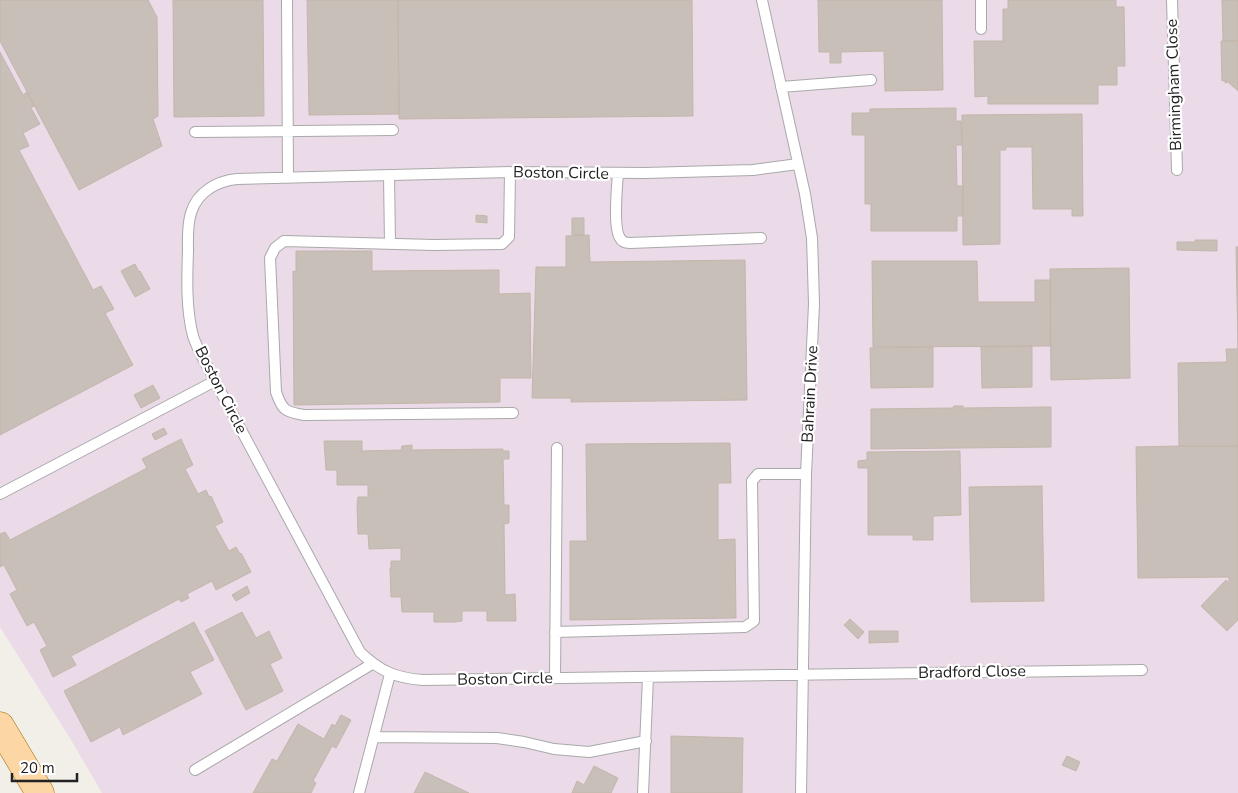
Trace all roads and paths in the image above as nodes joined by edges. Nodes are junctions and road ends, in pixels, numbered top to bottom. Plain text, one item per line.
1 (287, 0) edge
2 (762, 0) edge
3 (981, 0) edge
4 (1172, 0) edge
5 (981, 29) dead end
6 (870, 80) dead end
7 (781, 87) junction
8 (288, 130) junction
9 (393, 130) dead end
10 (195, 132) dead end
11 (798, 164) junction
12 (1177, 170) dead end
13 (510, 172) junction
14 (618, 173) junction
15 (389, 175) junction
16 (288, 178) junction
17 (761, 238) dead end
18 (390, 244) junction
19 (215, 381) junction
20 (513, 413) dead end
21 (557, 448) dead end
22 (806, 474) junction
23 (0, 494) edge
24 (555, 632) junction
25 (372, 664) junction
26 (1142, 670) dead end
27 (390, 674) junction
28 (802, 675) junction
29 (648, 677) junction
30 (555, 678) junction
31 (0, 726) edge
32 (374, 737) junction
33 (646, 741) junction
34 (195, 770) dead end
35 (40, 793) edge
36 (359, 793) edge
37 (643, 793) edge
38 (801, 793) edge

1 - 8 lane
2 - 7 lane, Bahrain Drive
3 - 5 lane
4 - 12 lane, Birmingham Close
6 - 7 lane
7 - 11 lane, Bahrain Drive
8 - 9 lane
8 - 10 lane
8 - 16 lane
11 - 14 lane, Boston Circle
11 - 22 lane, Bahrain Drive
13 - 14 lane, Boston Circle
13 - 15 lane, Boston Circle
13 - 18 lane
14 - 17 lane
15 - 16 lane, Boston Circle
15 - 18 lane
16 - 19 lane, Boston Circle
18 - 20 lane
19 - 23 lane
19 - 25 lane, Boston Circle
21 - 24 lane
22 - 24 lane
22 - 28 lane, Bahrain Drive
24 - 30 lane
25 - 27 lane, Boston Circle
25 - 34 lane
26 - 28 lane, Bradford Close
27 - 30 lane, Boston Circle
27 - 32 lane
28 - 29 lane, Boston Circle
28 - 38 lane, Bahrain Drive
29 - 30 lane, Boston Circle
29 - 33 lane
31 - 35 main road
32 - 33 lane
32 - 36 lane
33 - 37 lane

